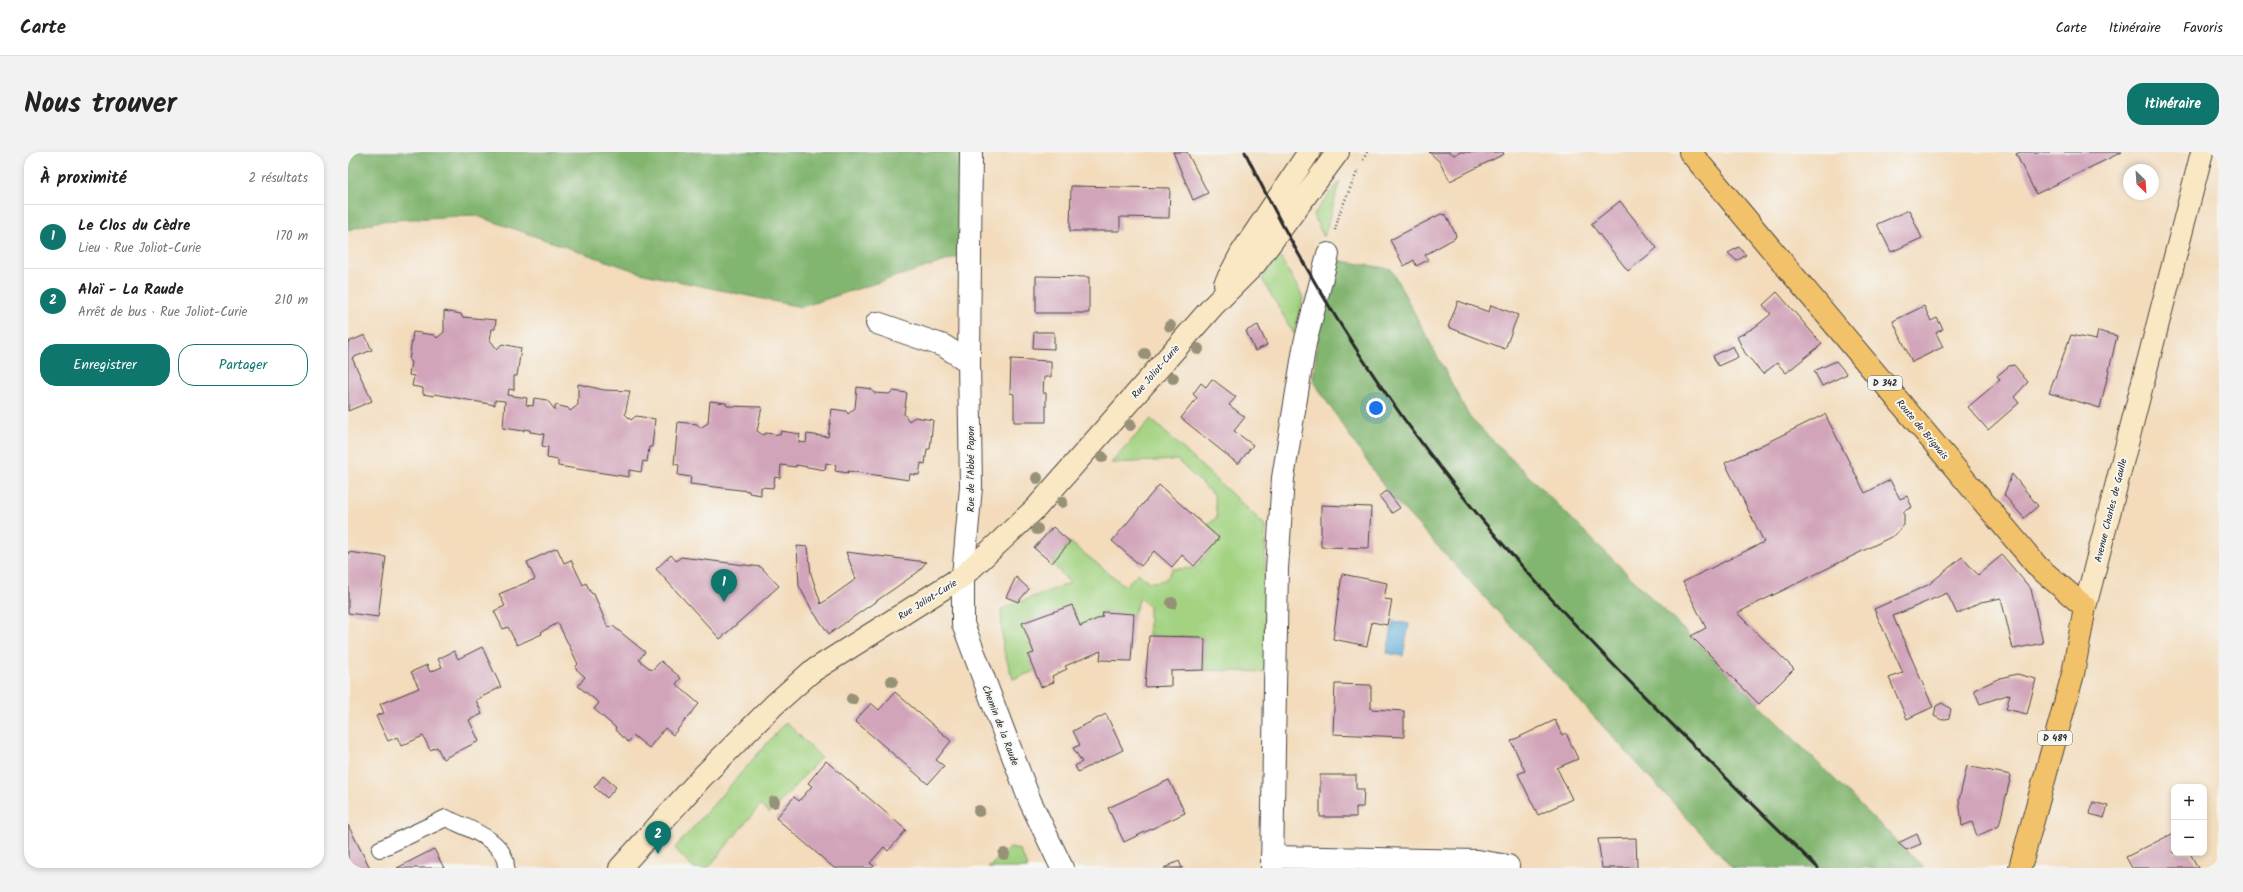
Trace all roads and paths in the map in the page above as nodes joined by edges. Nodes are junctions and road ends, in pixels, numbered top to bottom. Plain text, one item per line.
1 (971, 152) edge
2 (1309, 152) edge
3 (1338, 152) edge
4 (1367, 152) edge
5 (1690, 152) edge
6 (2202, 152) edge
7 (1363, 162) dead end
8 (1360, 167) dead end
9 (1328, 254) joint
10 (1213, 306) junction
11 (877, 323) dead end
12 (969, 362) junction
13 (963, 576) junction
14 (2085, 607) junction
15 (380, 849) dead end
16 (1272, 863) edge
17 (1508, 866) dead end
18 (506, 868) edge
19 (620, 868) edge
20 (1062, 868) edge
21 (2020, 868) edge

1 - 12 street, Rue de l'Abbé Papon
2 - 10 main road, Rue Joliot-Curie
3 - 10 main road, Rue Joliot-Curie
4 - 7 path
5 - 14 main road, Route de Brignais / D 342
6 - 14 main road, Avenue Charles de Gaulle / D 489
8 - 9 path
9 - 16 street
10 - 13 main road, Rue Joliot-Curie
11 - 12 street
12 - 13 street, Rue de l'Abbé Papon
13 - 19 main road, Rue Joliot-Curie
13 - 20 street, Chemin de la Raude
14 - 21 main road, Avenue Charles de Gaulle / D 489
15 - 18 lane
16 - 17 street

